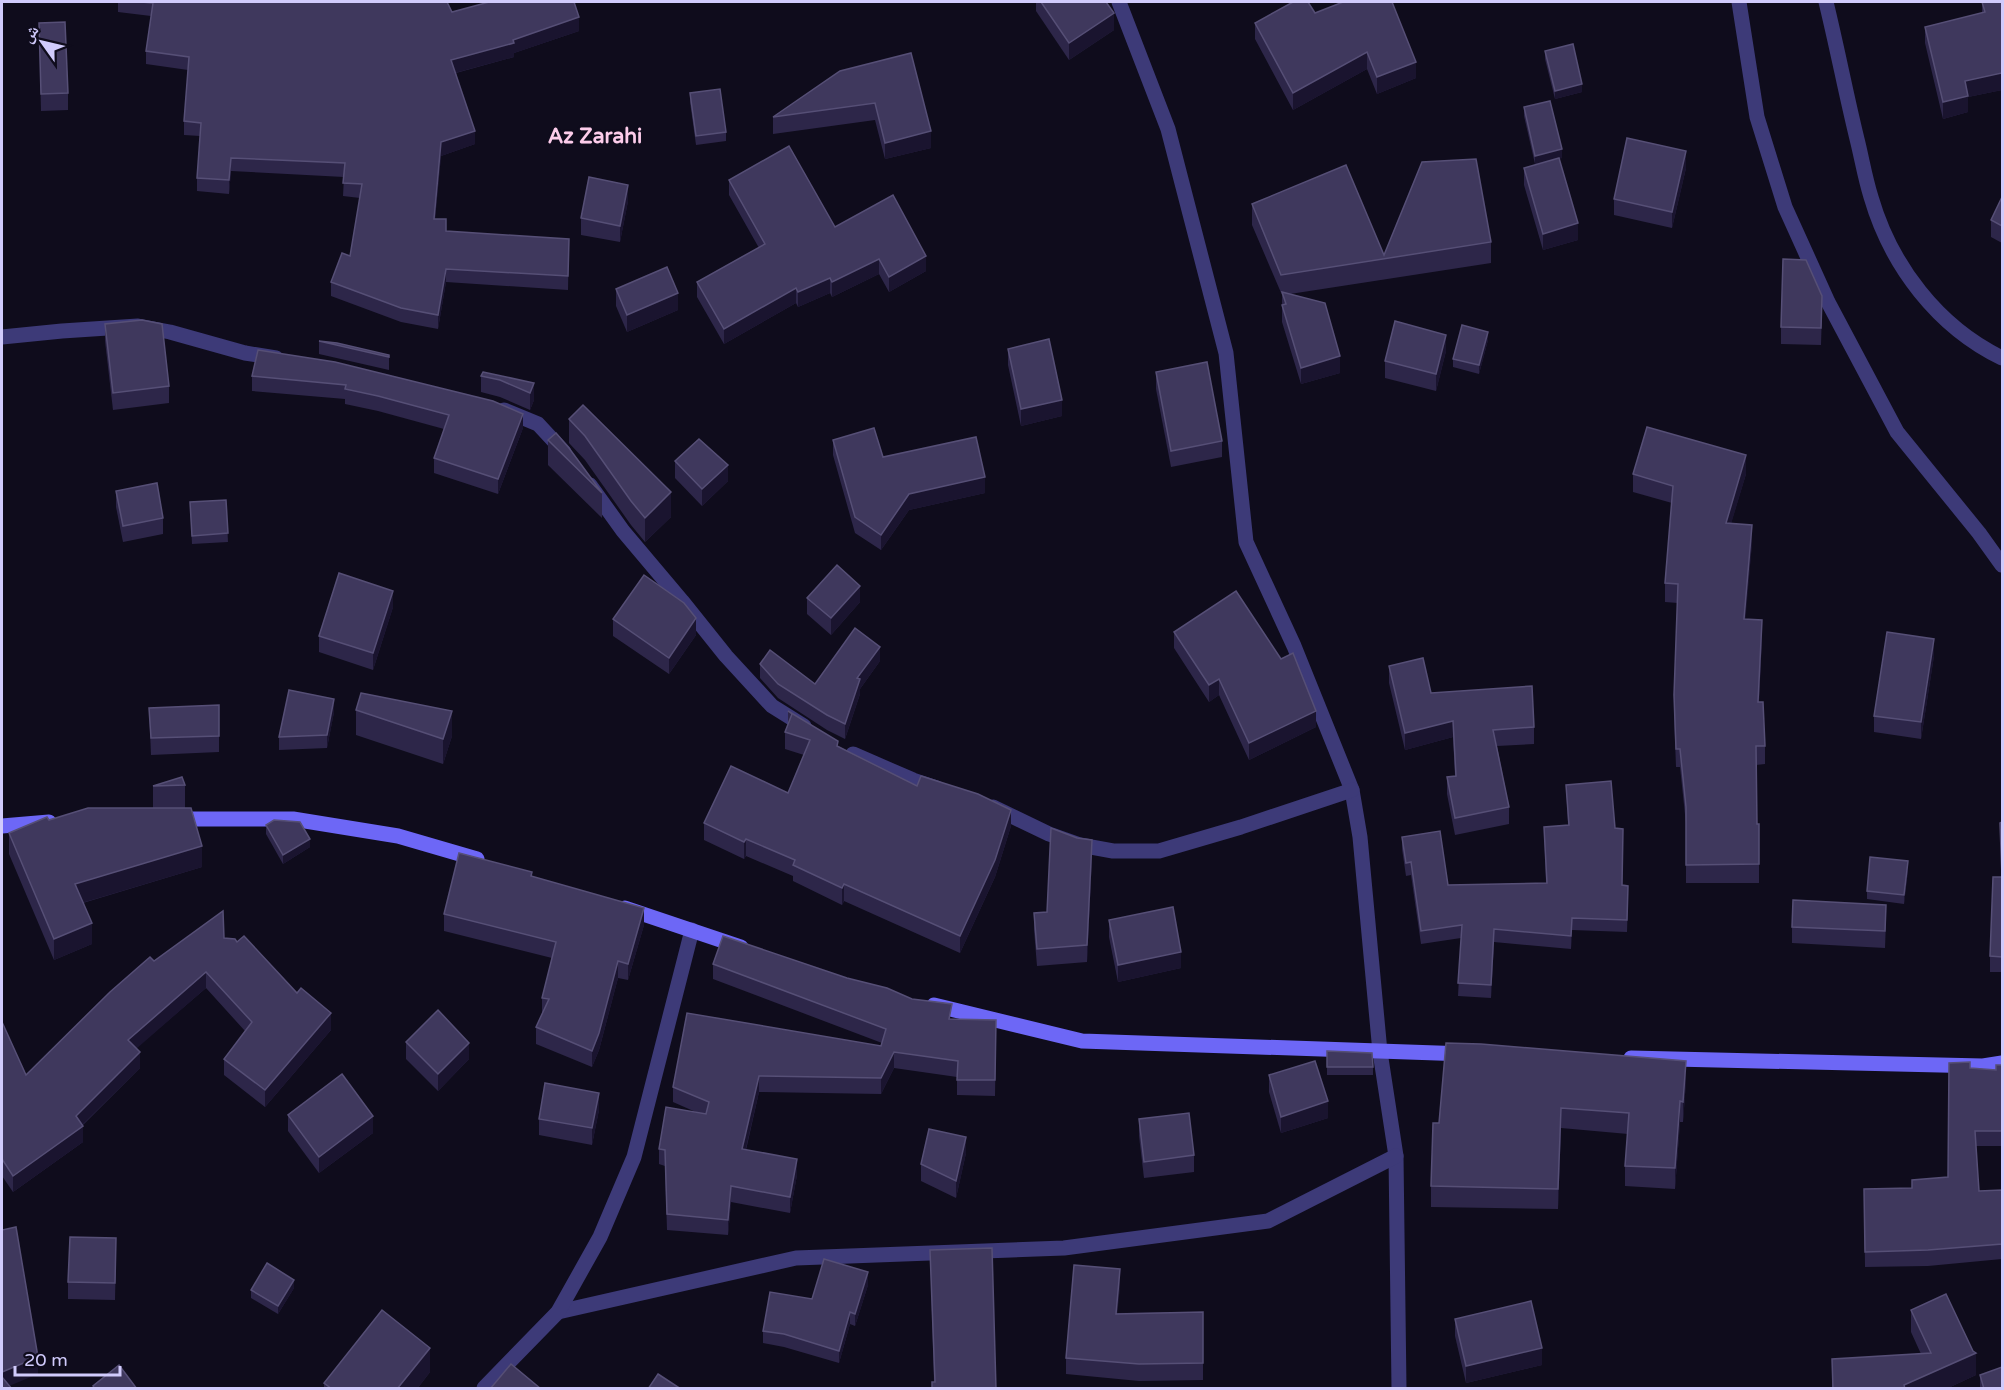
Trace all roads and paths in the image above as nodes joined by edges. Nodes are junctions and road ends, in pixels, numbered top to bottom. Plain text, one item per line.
1 (1119, 2) edge
2 (1739, 2) edge
3 (1827, 2) edge
4 (2, 337) edge
5 (2002, 358) edge
6 (291, 360) edge
7 (486, 404) edge
8 (2002, 566) edge
9 (812, 732) edge
10 (842, 748) edge
11 (1352, 790) junction
12 (952, 793) edge
13 (982, 802) edge
14 (156, 819) edge
15 (66, 821) edge
16 (2, 826) edge
17 (489, 863) edge
18 (613, 904) edge
19 (692, 930) junction
20 (760, 953) edge
21 (915, 1000) edge
22 (1380, 1052) junction
23 (1486, 1054) edge
24 (1617, 1057) edge
25 (2002, 1063) edge
26 (1396, 1156) junction
27 (558, 1312) junction
28 (484, 1389) edge
29 (1399, 1389) edge

1 - 11 street
2 - 8 street
3 - 5 street
4 - 6 street
7 - 9 street
10 - 12 street
11 - 13 street
11 - 22 street
14 - 17 street
15 - 16 street
18 - 19 street
19 - 20 street
19 - 27 street
21 - 22 street
22 - 23 street
22 - 26 street
24 - 25 street
26 - 27 street
26 - 29 street
27 - 28 street

